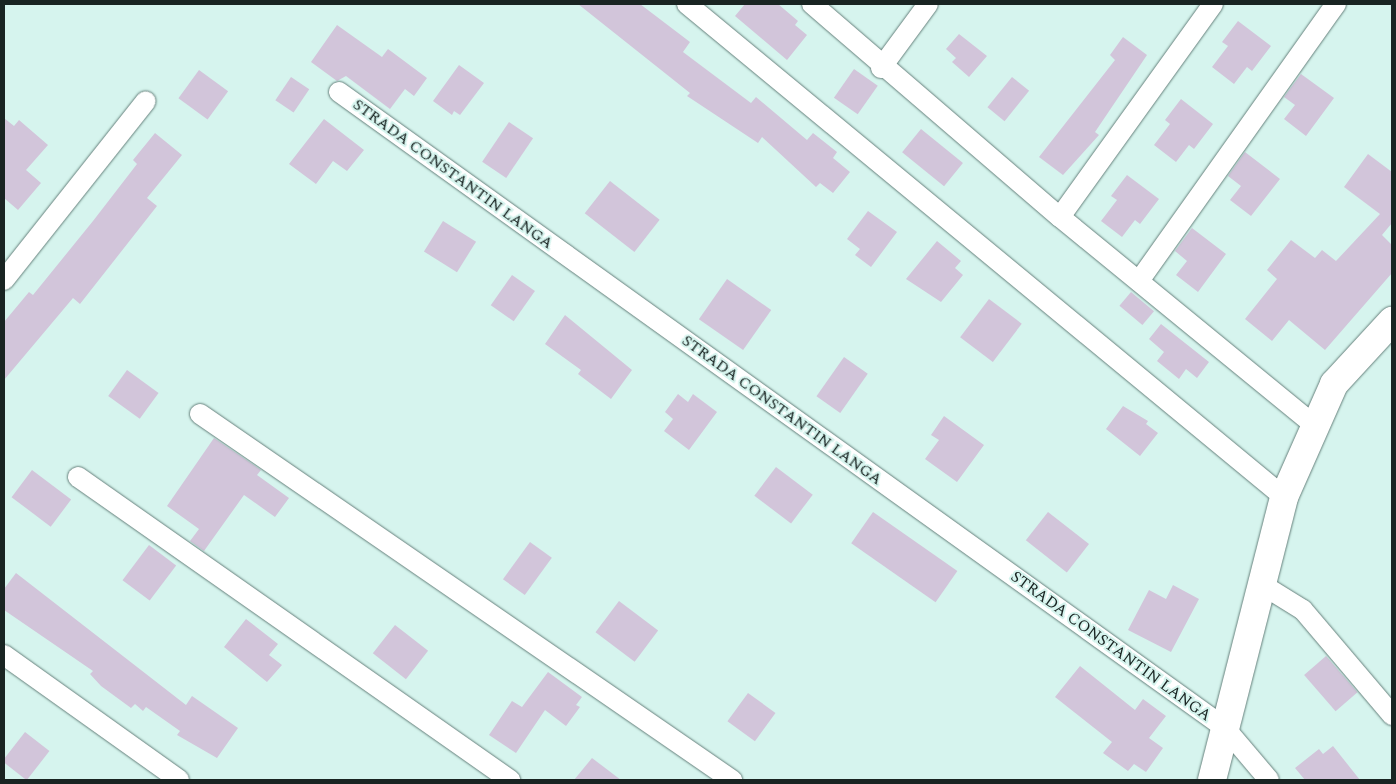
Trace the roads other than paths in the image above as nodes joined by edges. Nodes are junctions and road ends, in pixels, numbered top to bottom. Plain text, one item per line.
1 (687, 4) edge
2 (812, 4) edge
3 (928, 4) edge
4 (1213, 4) edge
5 (1336, 4) edge
6 (881, 68) junction
7 (339, 92) dead end
8 (146, 101) dead end
9 (1060, 218) junction
10 (4, 280) edge
11 (1139, 281) junction
12 (1392, 321) edge
13 (200, 414) dead end
14 (1313, 424) junction
15 (78, 477) dead end
16 (1284, 497) junction
17 (1261, 584) junction
18 (4, 655) edge
19 (1392, 715) edge
20 (1225, 728) junction
21 (179, 780) edge
22 (510, 780) edge
23 (732, 780) edge
24 (1212, 780) edge
25 (1269, 780) edge

1 - 16 street
2 - 6 street
3 - 6 street
4 - 9 street
5 - 11 street
6 - 9 street
7 - 20 street, STRADA CONSTANTIN LANGA
8 - 10 street
9 - 11 street
11 - 14 street
12 - 14 main road
13 - 23 street
14 - 16 main road
15 - 22 street
16 - 17 main road
17 - 19 street
17 - 20 main road
18 - 21 street
20 - 24 main road
20 - 25 street, STRADA CONSTANTIN LANGA

